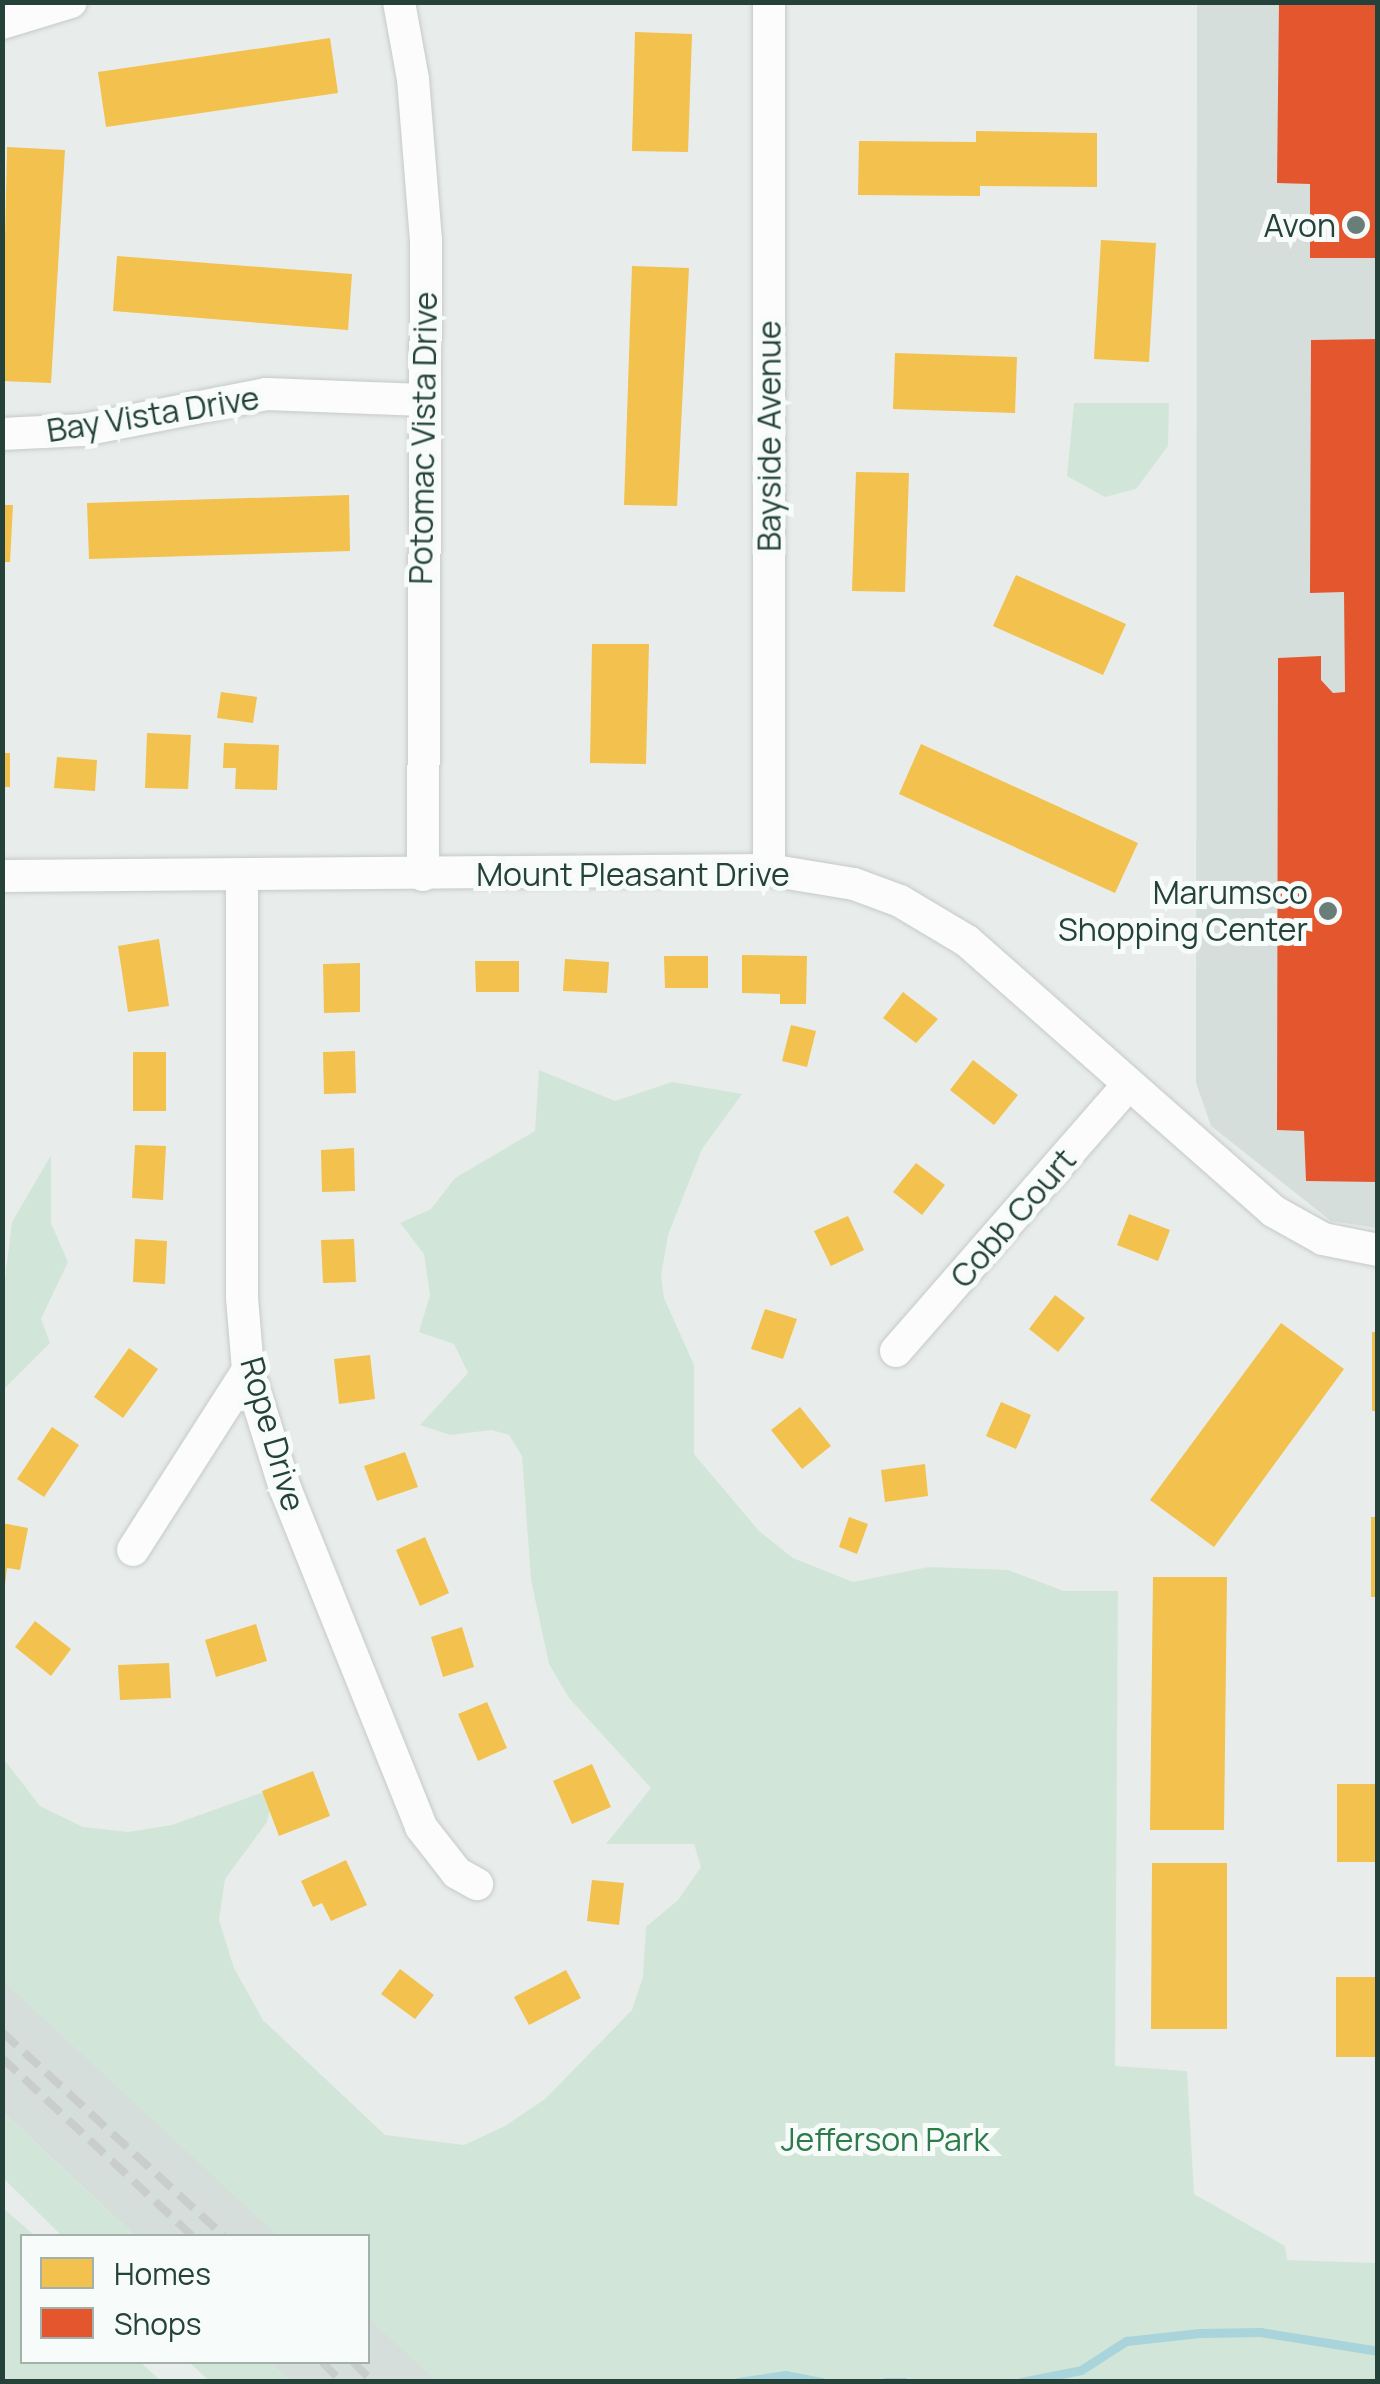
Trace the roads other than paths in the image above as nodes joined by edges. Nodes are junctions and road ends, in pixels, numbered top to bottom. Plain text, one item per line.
1 (71, 2) edge
2 (399, 2) edge
3 (769, 2) edge
4 (15, 14) edge
5 (423, 400) junction
6 (2, 434) edge
7 (769, 870) junction
8 (424, 875) junction
9 (2, 876) edge
10 (242, 876) junction
11 (1129, 1084) junction
12 (1378, 1250) edge
13 (896, 1351) dead end
14 (248, 1370) junction
15 (133, 1550) dead end
16 (477, 1884) dead end

1 - 4 street
2 - 5 street, Potomac Vista Drive
3 - 7 street, Bayside Avenue
5 - 6 street, Bay Vista Drive
5 - 8 street, Potomac Vista Drive
7 - 8 street, Mount Pleasant Drive
7 - 11 street, Mount Pleasant Drive
8 - 10 street, Mount Pleasant Drive
9 - 10 street, Mount Pleasant Drive
10 - 14 street, Rope Drive
11 - 12 street, Mount Pleasant Drive
11 - 13 street, Cobb Court
14 - 15 street
14 - 16 street, Rope Drive

